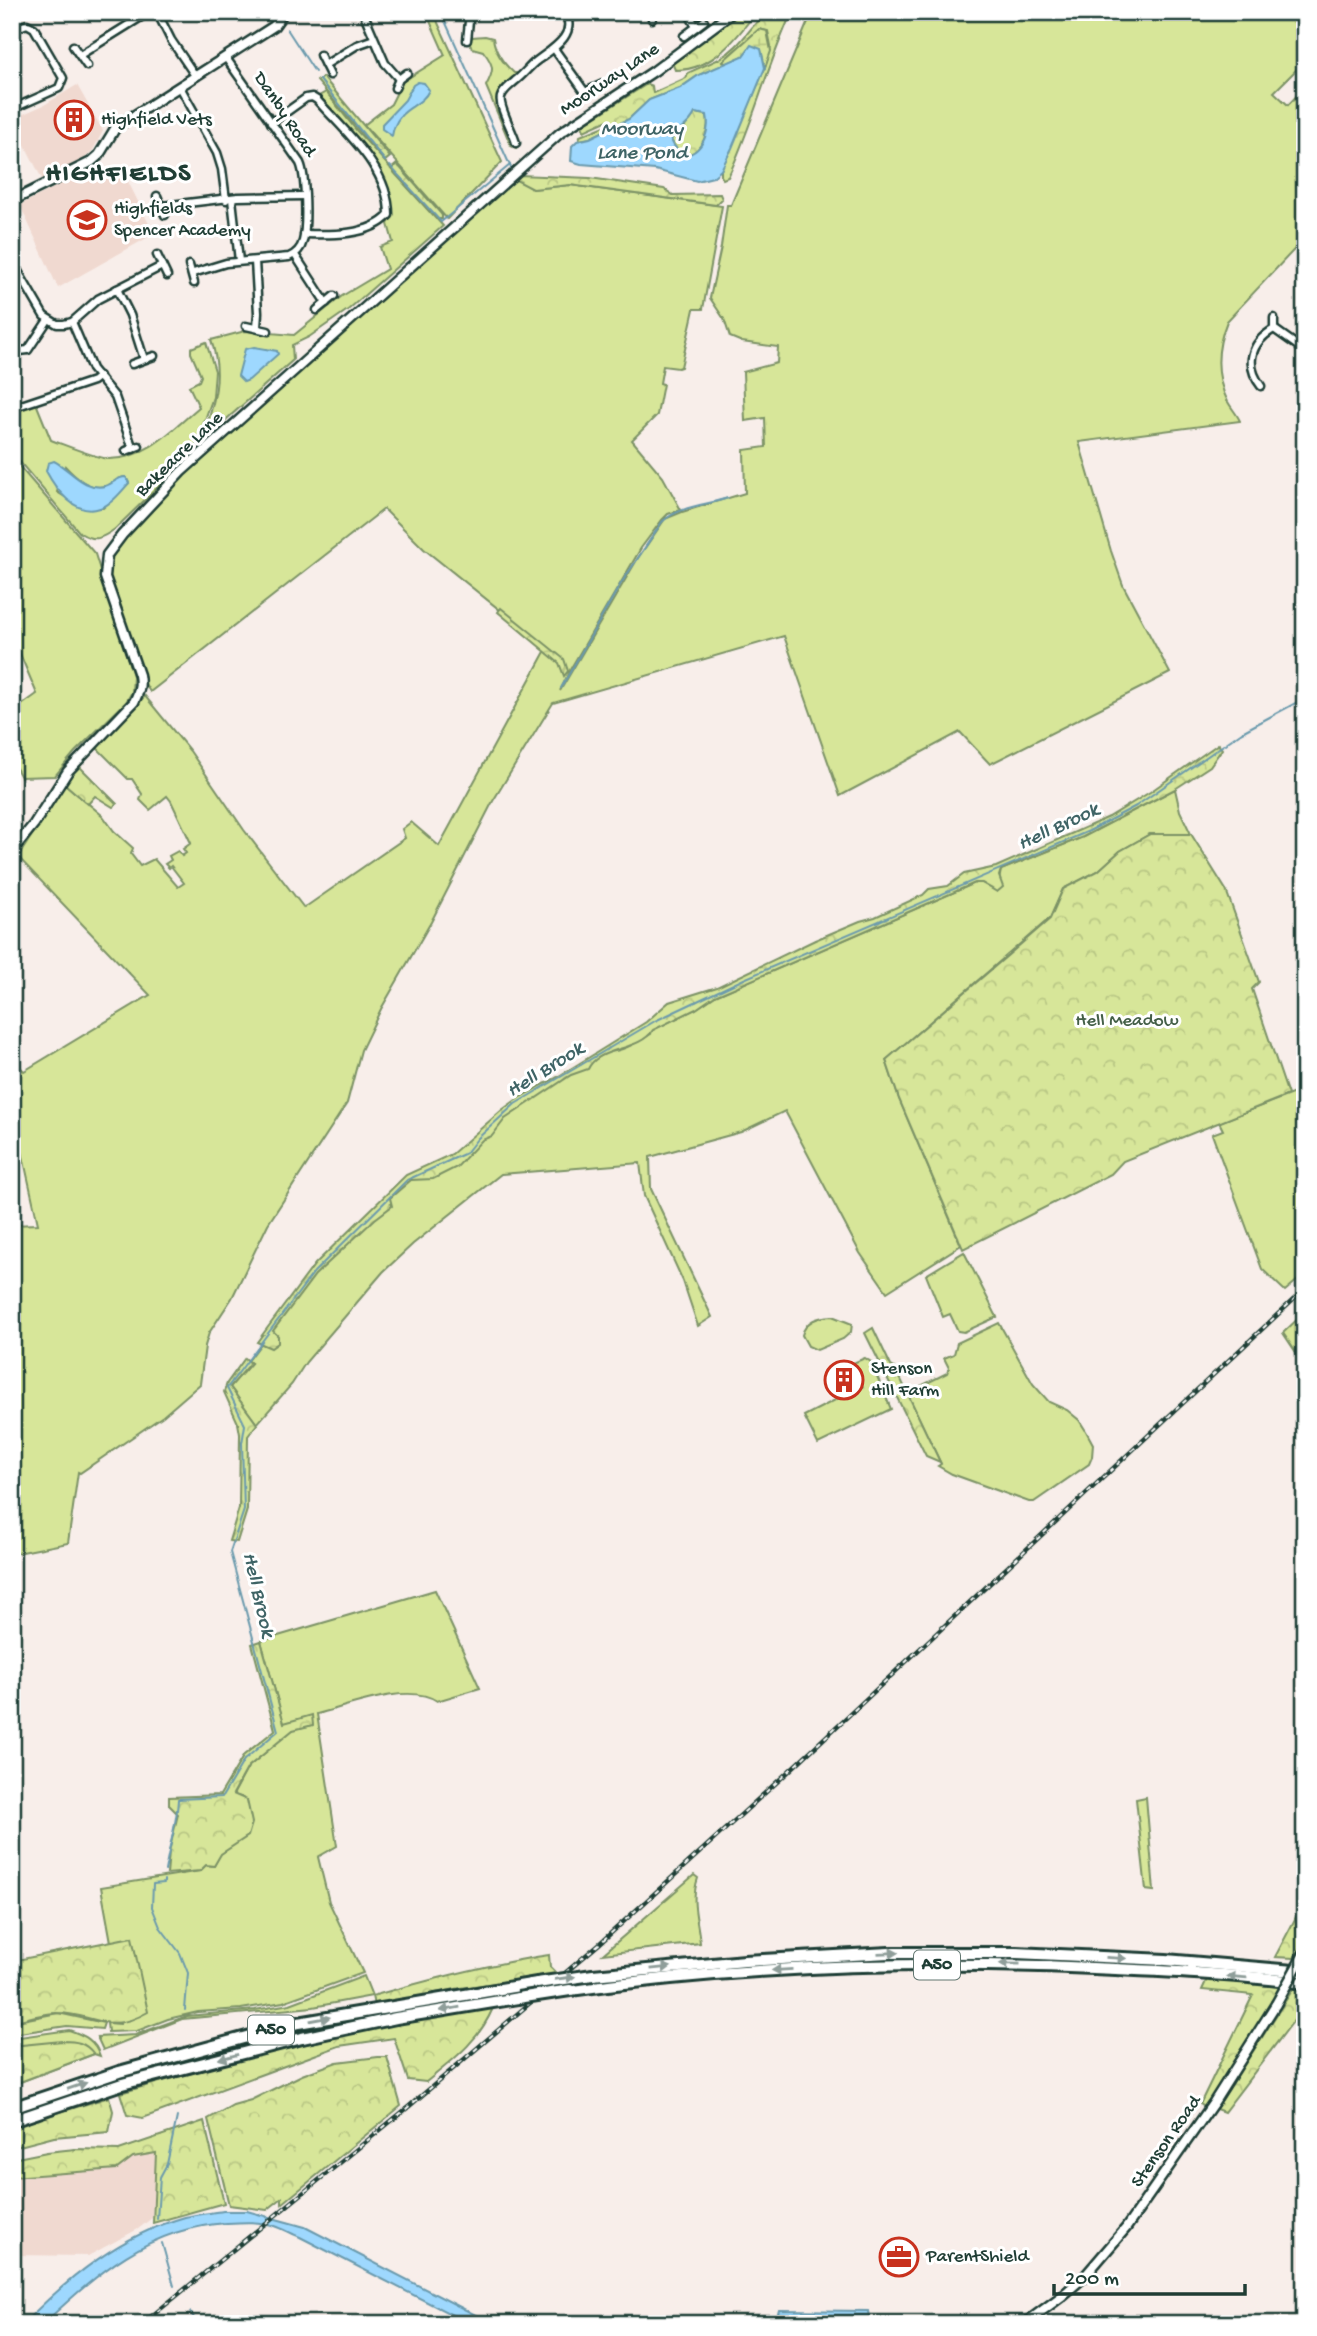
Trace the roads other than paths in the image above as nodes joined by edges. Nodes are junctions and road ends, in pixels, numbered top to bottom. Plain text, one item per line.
1 (149, 12) edge
2 (168, 12) edge
3 (284, 12) edge
4 (374, 12) edge
5 (688, 12) edge
6 (733, 12) edge
7 (468, 13) edge
8 (605, 13) edge
9 (365, 14) edge
10 (158, 15) edge
11 (566, 15) edge
12 (704, 21) dead end
13 (696, 27) junction
14 (12, 30) edge
15 (684, 36) dead end
16 (374, 38) junction
17 (467, 40) dead end
18 (74, 46) dead end
19 (555, 50) junction
20 (80, 55) junction
21 (320, 55) dead end
22 (226, 58) junction
23 (326, 65) junction
24 (87, 66) dead end
25 (407, 73) dead end
26 (330, 75) dead end
27 (196, 77) junction
28 (399, 79) junction
29 (603, 84) dead end
30 (180, 87) junction
31 (395, 88) dead end
32 (12, 109) edge
33 (271, 123) junction
34 (516, 143) dead end
35 (540, 151) joint
36 (157, 196) dead end
37 (304, 196) junction
38 (13, 199) edge
39 (229, 199) junction
40 (162, 206) junction
41 (165, 215) dead end
42 (304, 233) junction
43 (157, 255) dead end
44 (295, 255) junction
45 (12, 261) edge
46 (239, 261) junction
47 (256, 261) junction
48 (189, 265) dead end
49 (162, 266) junction
50 (193, 273) junction
51 (167, 276) dead end
52 (194, 283) dead end
53 (117, 289) junction
54 (334, 296) dead end
55 (326, 303) junction
56 (317, 310) dead end
57 (1274, 318) dead end
58 (48, 320) junction
59 (72, 322) junction
60 (246, 326) dead end
61 (257, 327) junction
62 (1274, 329) junction
63 (268, 331) dead end
64 (12, 346) edge
65 (1305, 351) edge
66 (154, 356) dead end
67 (144, 359) junction
68 (132, 364) dead end
69 (1253, 375) junction
70 (99, 376) junction
71 (1245, 378) dead end
72 (1261, 386) dead end
73 (12, 405) edge
74 (133, 449) dead end
75 (12, 851) edge
76 (1305, 1952) edge
77 (1305, 1972) edge
78 (1305, 1983) edge
79 (12, 2108) edge
80 (12, 2121) edge
81 (1024, 2324) edge

1 - 20 street
2 - 10 street
3 - 22 street
4 - 9 street
5 - 13 street
6 - 35 street, Moorway Lane
7 - 17 street
8 - 11 street
9 - 16 street
10 - 27 street
11 - 19 street
12 - 13 street
13 - 15 street
14 - 32 street
16 - 23 street
16 - 28 street
18 - 20 street
19 - 29 street
19 - 34 street
20 - 24 street
21 - 23 street
22 - 27 street
22 - 33 street, Danby Road
23 - 26 street
25 - 28 street
27 - 30 street
28 - 31 street
30 - 38 street
30 - 39 street
33 - 37 street, Danby Road
33 - 42 street
35 - 75 street, Bakeacre Lane
36 - 40 street
37 - 39 street
37 - 42 street, Danby Road
39 - 40 street
39 - 46 street
40 - 41 street
42 - 44 street, Danby Road
43 - 49 street
44 - 47 street
44 - 55 street
45 - 58 street
46 - 47 street
46 - 50 street
47 - 61 street
48 - 50 street
49 - 51 street
49 - 53 street
50 - 52 street
53 - 59 street
53 - 67 street
54 - 55 street
55 - 56 street
57 - 62 street
58 - 59 street
58 - 64 street
59 - 70 street
60 - 61 street
61 - 63 street
62 - 65 street
62 - 69 street
66 - 67 street
67 - 68 street
69 - 71 street
69 - 72 street
70 - 73 street
70 - 74 street
76 - 81 street, Stenson Road, bridge
79 -> 77 highway, A50, bridge
78 -> 80 highway, A50, bridge

